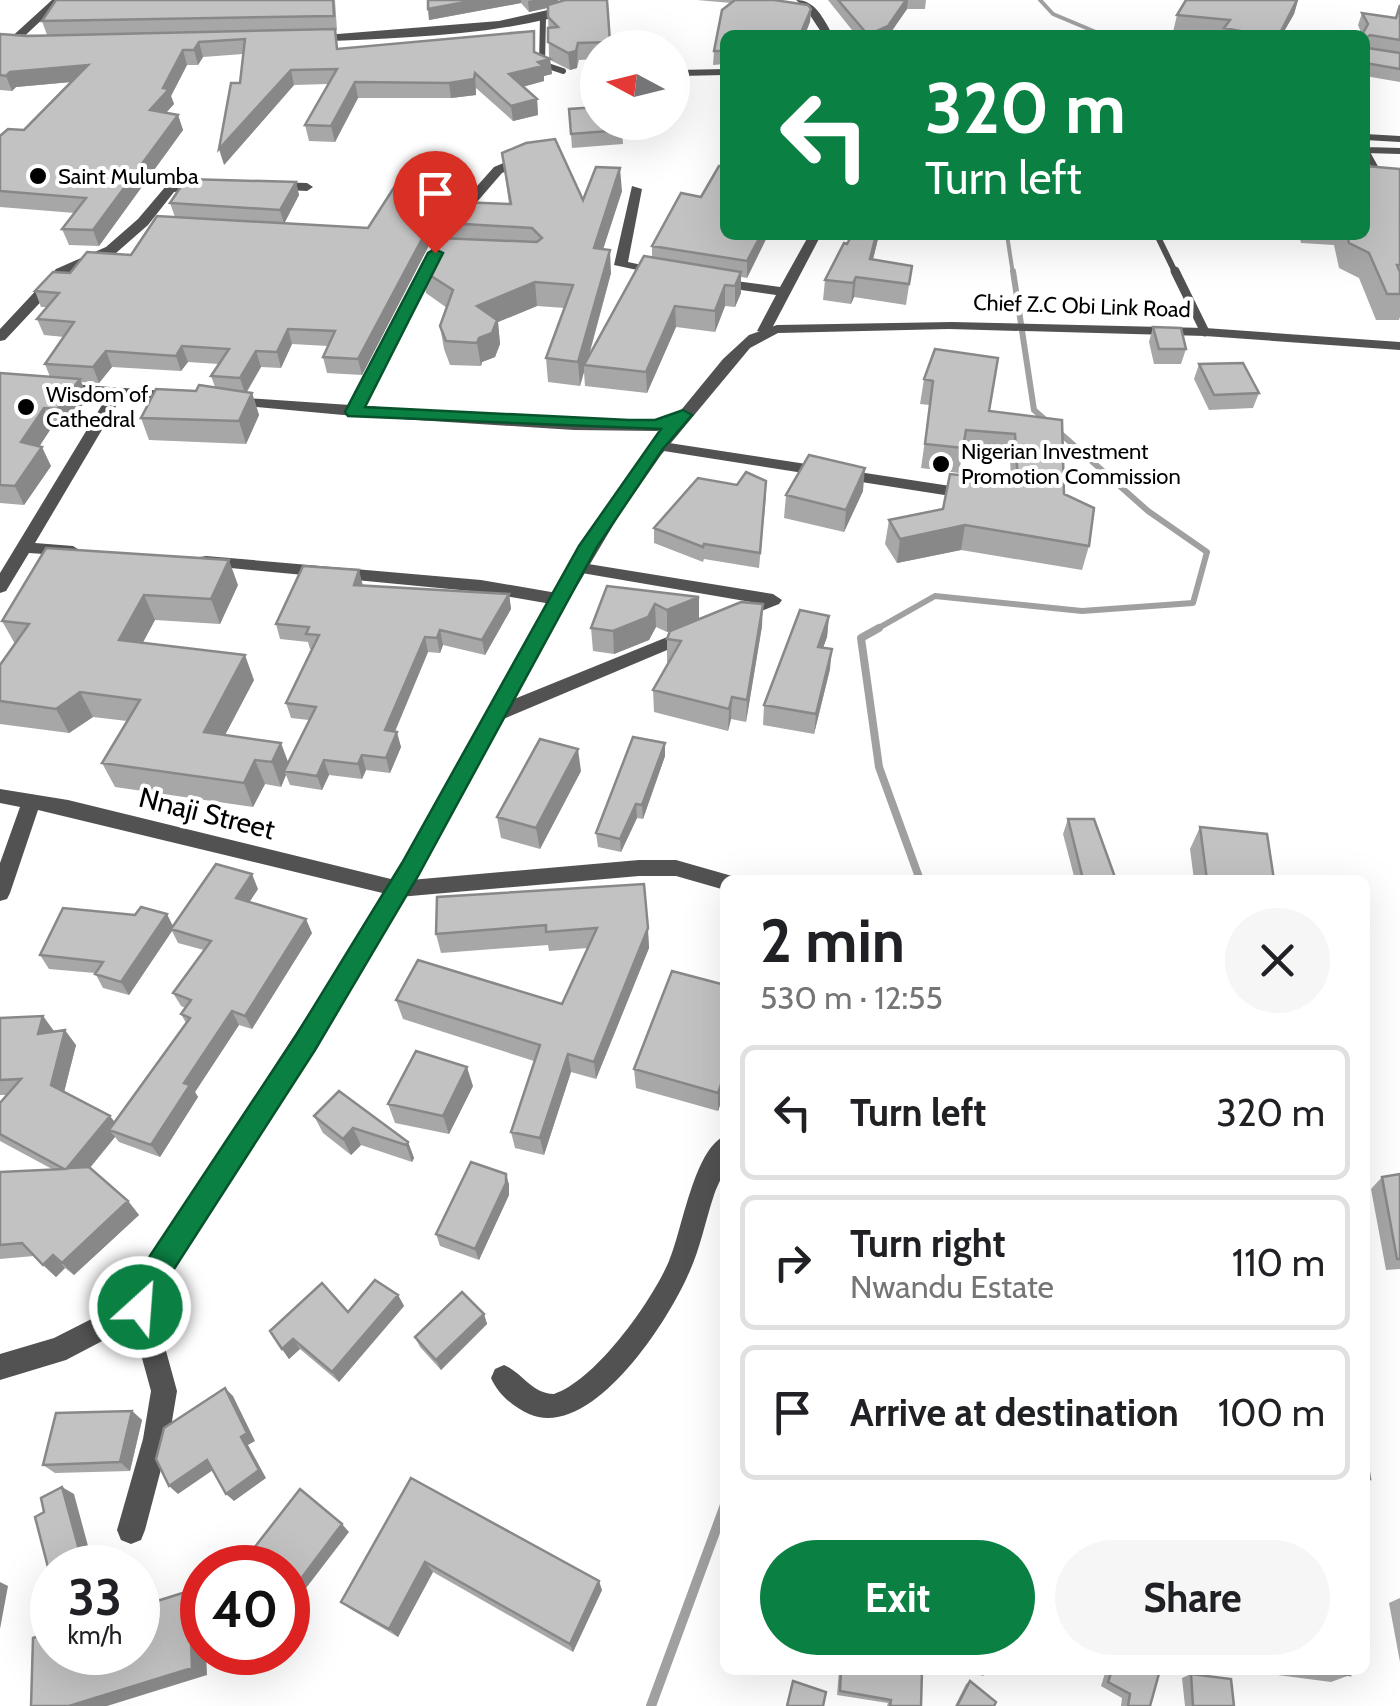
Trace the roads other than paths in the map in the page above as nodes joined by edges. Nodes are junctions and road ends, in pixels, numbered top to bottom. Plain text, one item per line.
1 (58, 0) edge
2 (602, 0) edge
3 (801, 0) edge
4 (584, 3) edge
5 (542, 17) junction
6 (825, 30) edge
7 (300, 39) edge
8 (6, 43) edge
9 (29, 43) edge
10 (563, 71) edge
11 (720, 72) edge
12 (690, 73) edge
13 (1370, 137) edge
14 (1400, 139) edge
15 (1370, 149) edge
16 (1400, 151) edge
17 (536, 154) edge
18 (1370, 158) edge
19 (1400, 180) edge
20 (229, 186) edge
21 (248, 186) edge
22 (308, 187) dead end
23 (636, 188) dead end
24 (143, 222) junction
25 (163, 223) edge
26 (812, 240) edge
27 (1159, 240) edge
28 (669, 275) edge
29 (688, 278) edge
30 (784, 292) junction
31 (764, 332) junction
32 (1205, 332) junction
33 (0, 336) edge
34 (1400, 346) edge
35 (38, 386) edge
36 (118, 390) junction
37 (354, 412) junction
38 (683, 415) junction
39 (656, 446) junction
40 (981, 495) edge
41 (24, 547) junction
42 (83, 552) edge
43 (179, 559) edge
44 (576, 567) junction
45 (0, 587) edge
46 (557, 599) junction
47 (494, 715) junction
48 (0, 796) edge
49 (32, 799) junction
50 (720, 881) edge
51 (399, 889) junction
52 (0, 893) edge
53 (720, 1155) edge
54 (140, 1307) junction
55 (0, 1367) edge
56 (504, 1378) dead end
57 (131, 1530) dead end

1 - 8 street
2 - 4 street
3 - 6 street
4 - 5 street
5 - 7 street
5 - 10 lane
8 - 9 street
11 - 12 street
13 - 14 lane
15 - 16 lane
17 - 37 street
18 - 19 lane
20 - 24 street
21 - 22 street
23 - 28 street
24 - 25 street
24 - 33 street
26 - 30 street
27 - 32 lane
29 - 30 street
30 - 31 street
31 - 32 street, Chief Z.C Obi Link Road
31 - 38 street
32 - 34 street, Chief Z.C Obi Link Road
35 - 36 street
36 - 37 street
36 - 41 street
37 - 38 street
38 - 39 street
39 - 40 street
39 - 44 street
41 - 42 street
41 - 45 street
43 - 46 street
44 - 46 street
44 - 47 street
46 - 47 street
47 - 51 street
48 - 49 street, Nnaji Street
49 - 51 street, Nnaji Street
49 - 52 street
50 - 51 street, Nnaji Street
51 - 54 street
53 - 56 street
54 - 55 street
54 - 57 street

